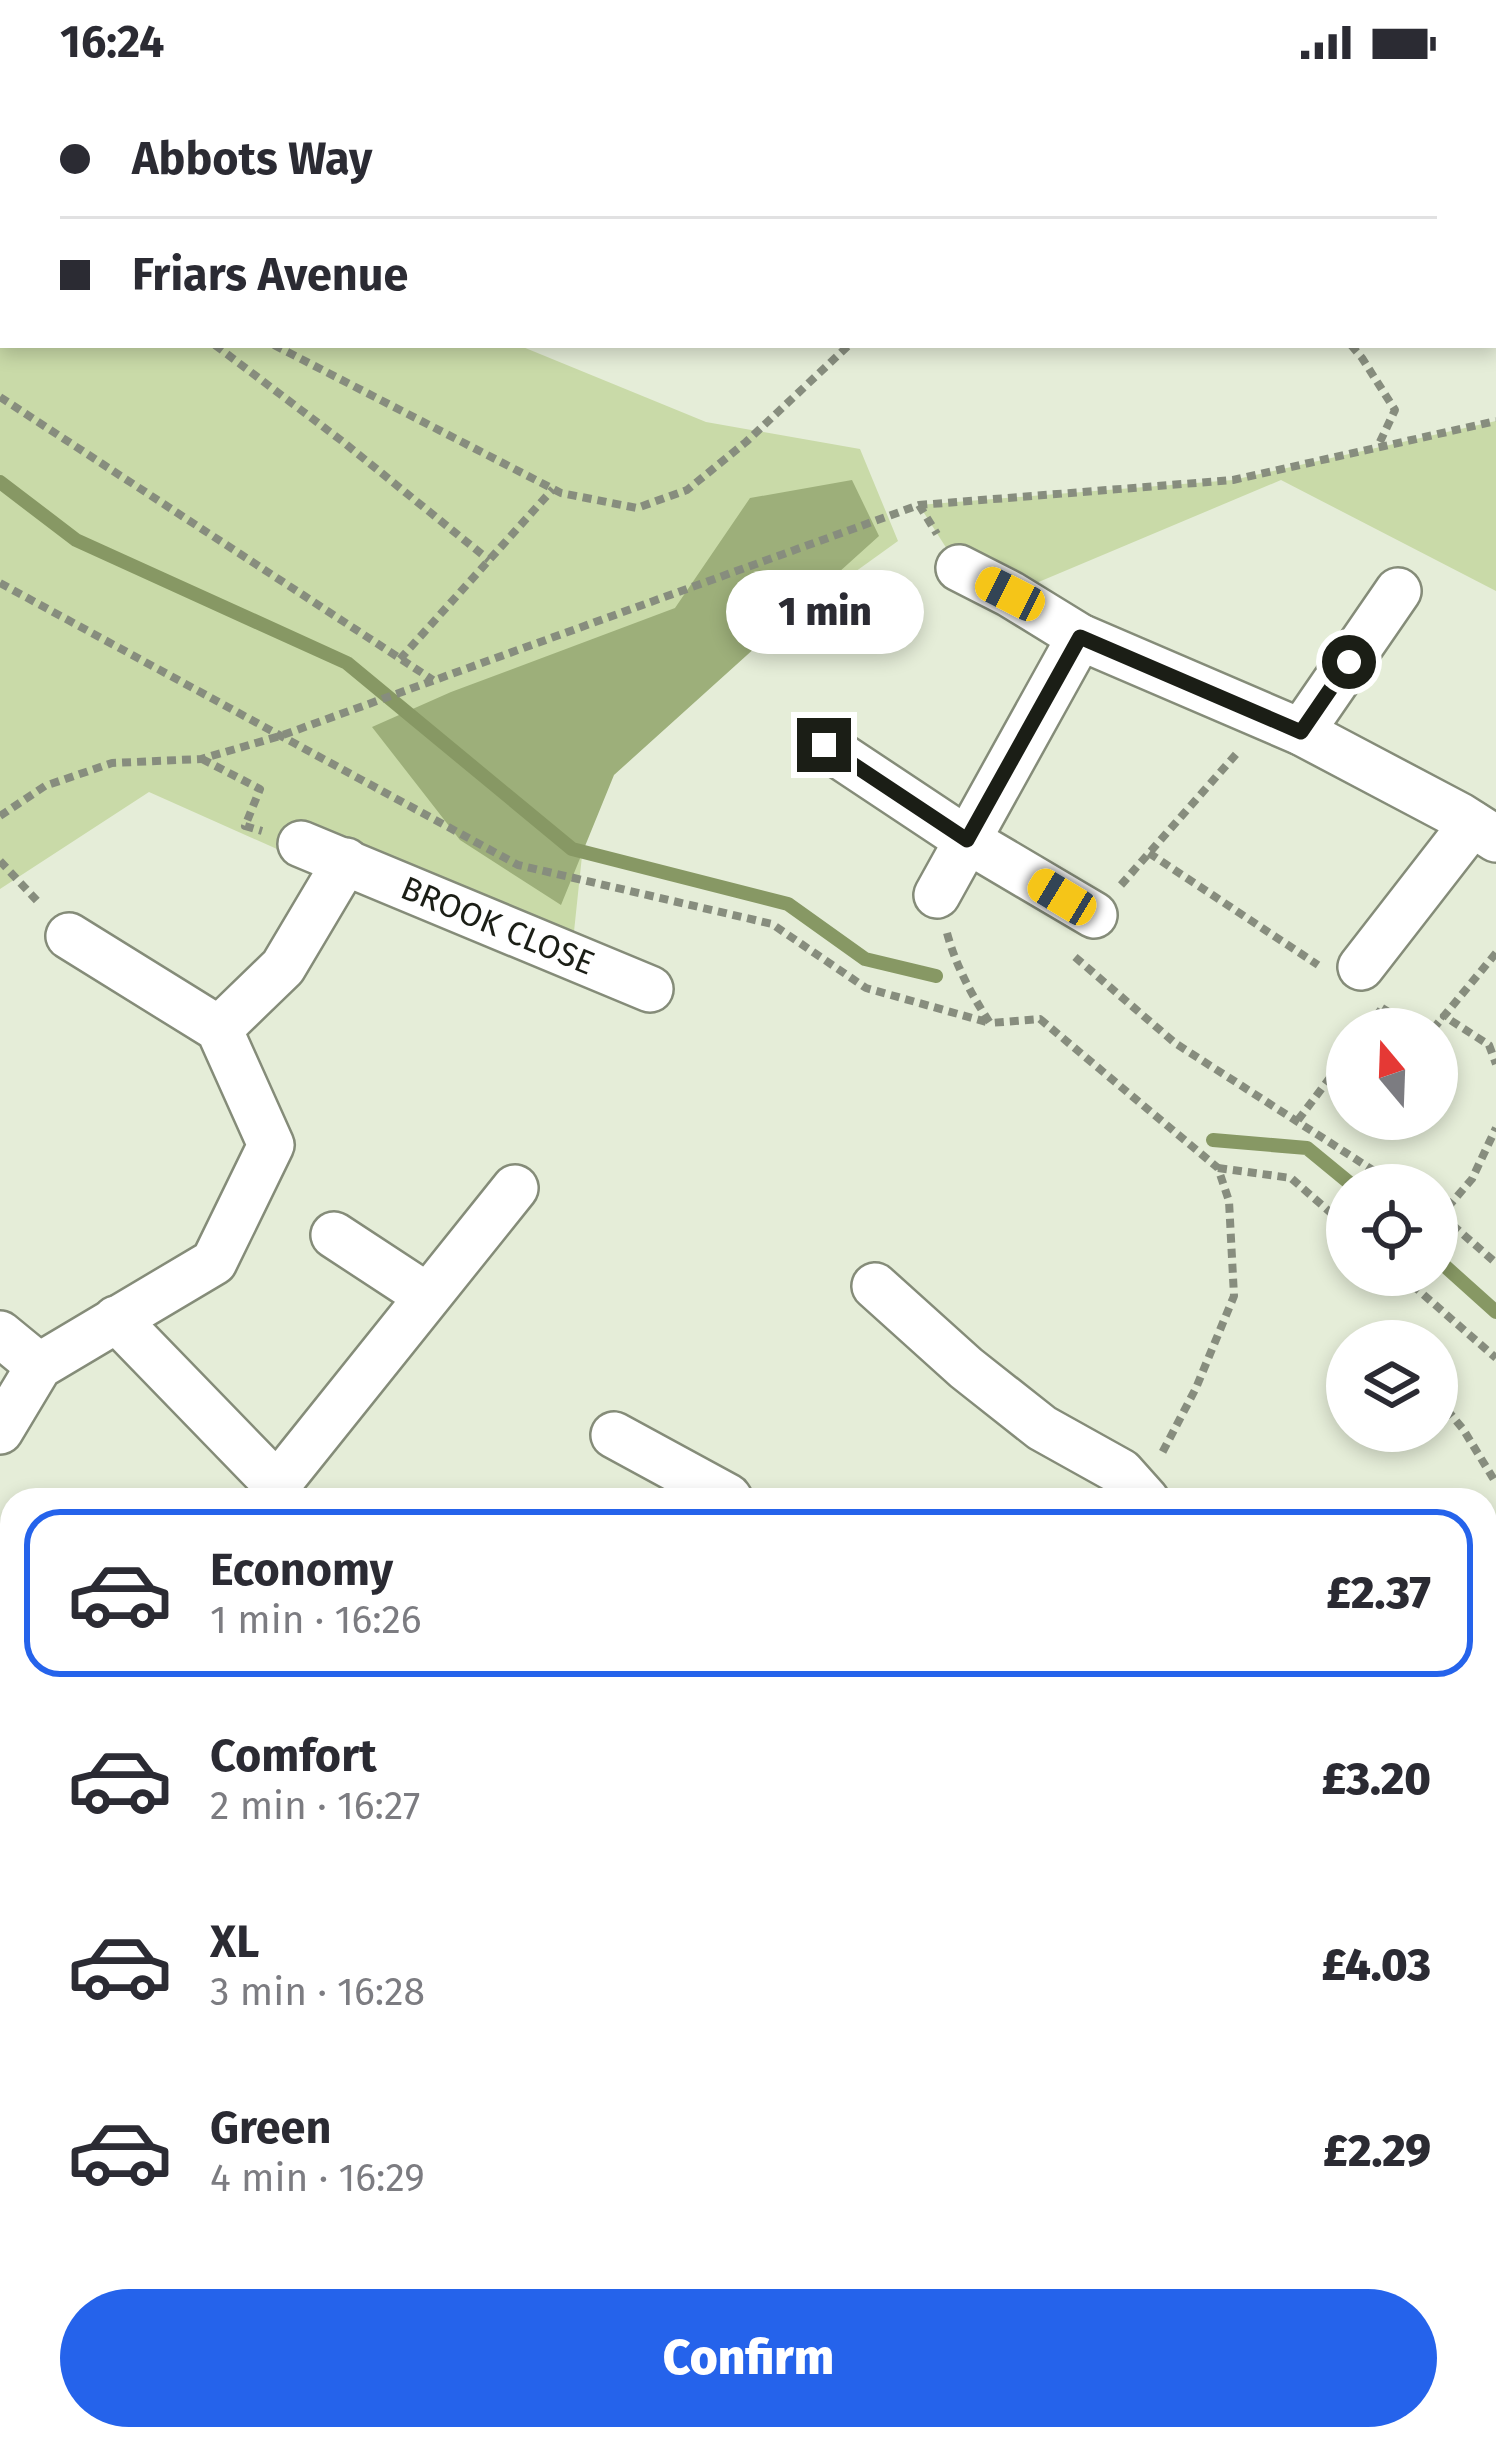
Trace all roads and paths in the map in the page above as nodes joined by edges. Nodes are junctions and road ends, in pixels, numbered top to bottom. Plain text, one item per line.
1 (219, 348) edge
2 (280, 348) edge
3 (846, 348) edge
4 (1354, 348) edge
5 (0, 398) edge
6 (1496, 421) edge
7 (1377, 448) junction
8 (553, 489) junction
9 (489, 560) junction
10 (959, 568) dead end
11 (0, 583) edge
12 (1398, 591) dead end
13 (1080, 637) junction
14 (400, 659) junction
15 (433, 680) junction
16 (1285, 725) junction
17 (280, 736) junction
18 (824, 745) dead end
19 (201, 759) junction
20 (0, 816) edge
21 (1484, 831) edge
22 (967, 840) junction
23 (301, 844) joint
24 (1149, 853) junction
25 (0, 861) edge
26 (346, 861) junction
27 (937, 895) dead end
28 (1094, 915) junction
29 (69, 936) joint
30 (1496, 953) edge
31 (954, 958) dead end
32 (1350, 977) junction
33 (650, 988) dead end
34 (1382, 1008) edge
35 (1451, 1008) edge
36 (990, 1023) junction
37 (1458, 1025) edge
38 (219, 1029) junction
39 (1496, 1064) edge
40 (1326, 1083) edge
41 (1298, 1120) junction
42 (1496, 1128) edge
43 (1364, 1164) edge
44 (1218, 1168) junction
45 (515, 1188) dead end
46 (1458, 1194) edge
47 (1326, 1208) edge
48 (1458, 1230) edge
49 (334, 1235) dead end
50 (1496, 1262) edge
51 (875, 1286) dead end
52 (427, 1296) junction
53 (1425, 1296) edge
54 (116, 1319) junction
55 (0, 1334) edge
56 (1496, 1358) edge
57 (39, 1366) junction
58 (1458, 1424) edge
59 (0, 1430) edge
60 (614, 1435) dead end
61 (1496, 1483) edge
62 (711, 1488) edge
63 (1135, 1488) edge
64 (1147, 1488) edge

1 - 9 path
2 - 8 path
3 - 8 path
4 - 7 path
5 - 14 path
6 - 7 path
7 - 15 path
8 - 9 path
9 - 14 path
10 - 13 street
11 - 17 path
12 - 16 street
13 - 16 street
13 - 22 street
14 - 15 path
15 - 17 path
16 - 21 street
16 - 24 path
17 - 19 path
17 - 36 path
18 - 22 street
19 - 20 path
19 - 23 path
21 - 32 street
22 - 27 street
22 - 28 street
23 - 26 street, BROOK CLOSE
24 - 28 path
24 - 32 path
25 - 29 path
26 - 33 street, BROOK CLOSE
26 - 38 street
28 - 41 path
29 - 38 street
30 - 35 path
31 - 36 path
32 - 34 path
36 - 44 path
37 - 39 path
38 - 54 street
40 - 41 path
41 - 43 path
42 - 46 path
44 - 47 path
44 - 64 path
45 - 52 street
48 - 50 path
49 - 52 street
51 - 63 street
52 - 54 street
53 - 56 path
54 - 57 street
55 - 57 street
57 - 59 street
58 - 61 path
60 - 62 street

